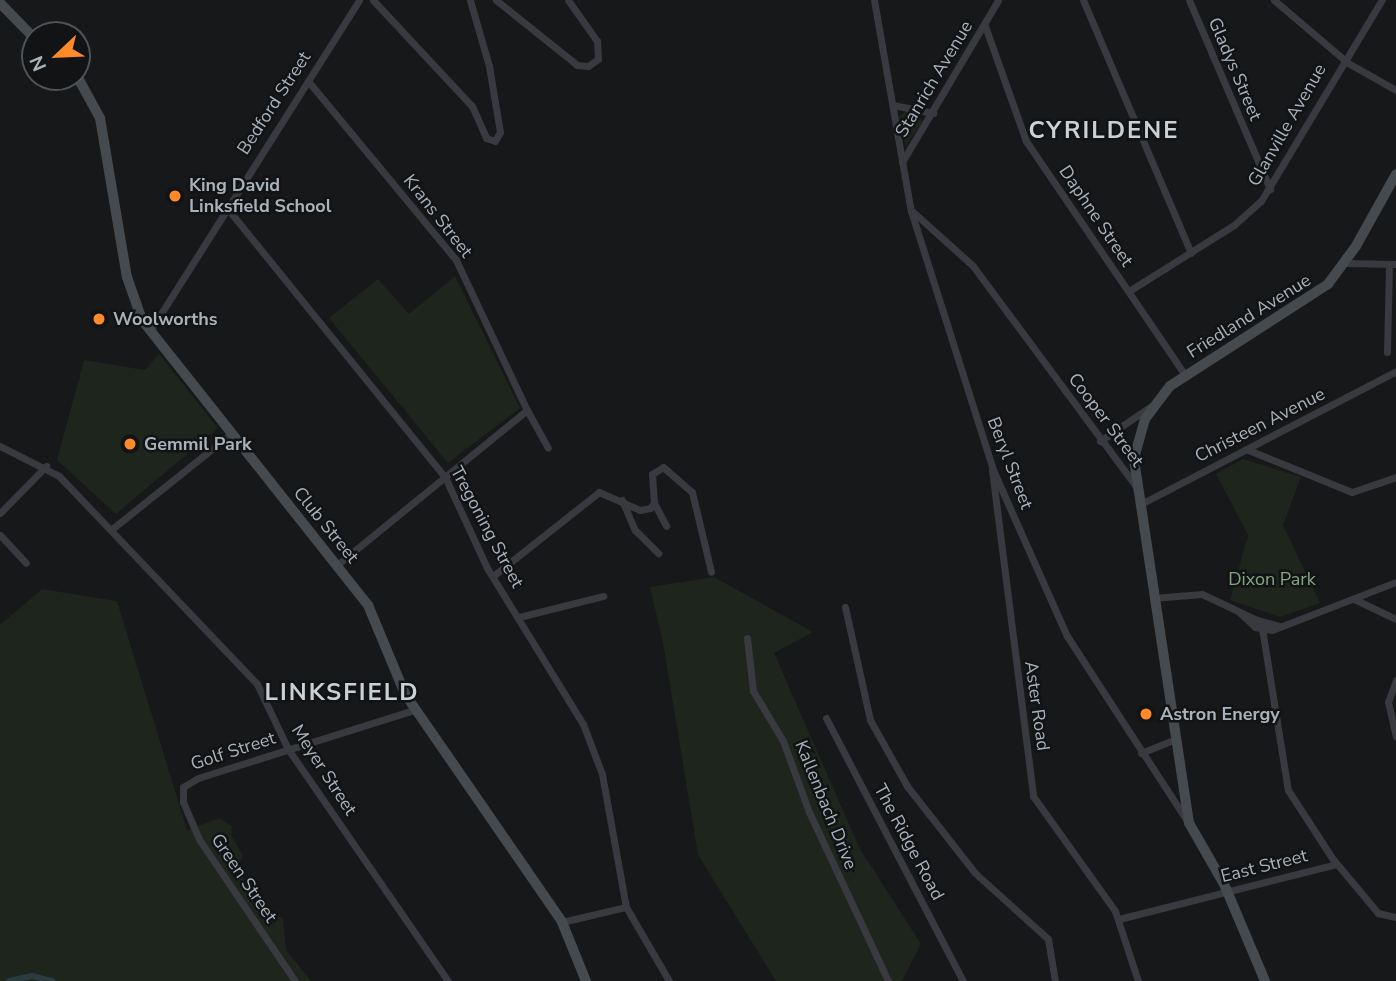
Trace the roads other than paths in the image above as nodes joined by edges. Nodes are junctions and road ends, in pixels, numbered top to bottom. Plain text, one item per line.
1 (6, 0) edge
2 (359, 0) edge
3 (373, 0) edge
4 (470, 0) edge
5 (496, 0) edge
6 (568, 0) edge
7 (874, 0) edge
8 (995, 0) edge
9 (1083, 0) edge
10 (1189, 0) edge
11 (1274, 0) edge
12 (1382, 0) edge
13 (0, 3) edge
14 (26, 21) edge
15 (21, 24) edge
16 (985, 26) junction
17 (1343, 59) junction
18 (308, 81) junction
19 (1396, 90) edge
20 (84, 91) edge
21 (893, 105) junction
22 (933, 113) junction
23 (902, 163) junction
24 (1396, 174) edge
25 (1270, 189) junction
26 (228, 208) junction
27 (911, 211) junction
28 (1191, 253) junction
29 (1344, 263) junction
30 (1393, 264) edge
31 (1129, 291) junction
32 (150, 331) junction
33 (1387, 352) dead end
34 (1396, 372) edge
35 (1185, 375) junction
36 (1154, 404) junction
37 (527, 410) junction
38 (232, 433) junction
39 (1100, 441) junction
40 (0, 446) edge
41 (548, 448) dead end
42 (1246, 449) junction
43 (46, 466) junction
44 (991, 471) junction
45 (445, 477) junction
46 (1396, 477) edge
47 (1135, 485) junction
48 (622, 500) junction
49 (654, 503) junction
50 (1138, 505) junction
51 (0, 513) edge
52 (666, 526) dead end
53 (112, 528) junction
54 (0, 535) edge
55 (658, 553) dead end
56 (26, 562) dead end
57 (338, 564) junction
58 (711, 572) dead end
59 (493, 576) junction
60 (1396, 582) edge
61 (603, 596) dead end
62 (1153, 598) junction
63 (1354, 599) junction
64 (845, 607) dead end
65 (519, 617) junction
66 (1396, 619) edge
67 (1264, 626) junction
68 (747, 638) dead end
69 (1396, 680) edge
70 (414, 710) junction
71 (826, 718) dead end
72 (1396, 736) edge
73 (1176, 739) junction
74 (288, 749) junction
75 (1140, 753) junction
76 (183, 787) joint
77 (1189, 823) junction
78 (1336, 864) junction
79 (1227, 892) junction
80 (626, 907) junction
81 (1396, 917) edge
82 (1119, 919) junction
83 (562, 922) junction
84 (295, 981) edge
85 (447, 981) edge
86 (586, 981) edge
87 (669, 981) edge
88 (888, 981) edge
89 (963, 981) edge
90 (1055, 981) edge
91 (1138, 981) edge
92 (1265, 981) edge

1 - 14 main road
2 - 18 street, Bedford Street
3 - 4 street
5 - 6 street
7 - 21 street, Beryl Street
8 - 16 street, Stanrich Avenue
9 - 28 street
10 - 25 street, Gladys Street
11 - 17 street
12 - 17 street, Glanville Avenue
13 - 15 main road
16 - 22 street, Stanrich Avenue
16 - 31 street, Daphne Street
17 - 19 street
17 - 25 street, Glanville Avenue
18 - 26 street, Bedford Street
18 - 37 street, Krans Street
20 - 32 main road, Club Street
21 - 22 street
21 - 23 street, Beryl Street
22 - 23 street, Stanrich Avenue
23 - 27 street, Beryl Street
24 - 29 main road, Friedland Avenue
25 - 28 street, Glanville Avenue
26 - 32 street, Bedford Street
26 - 45 street, Tregoning Street
27 - 39 street, Cooper Street
27 - 44 street, Beryl Street
28 - 31 street, Glanville Avenue
29 - 30 street
29 - 35 main road, Friedland Avenue
30 - 33 street
31 - 35 street, Daphne Street
32 - 38 main road, Club Street
34 - 42 street, Christeen Avenue
35 - 36 main road, Friedland Avenue
36 - 39 street, Friedland Avenue
36 - 47 main road, Friedland Avenue
37 - 41 street, Krans Street
37 - 45 street
38 - 53 street
38 - 57 main road, Club Street
39 - 47 street, Cooper Street
40 - 43 street, Meyer Street
42 - 46 street
42 - 50 street, Christeen Avenue
43 - 51 street
43 - 53 street, Meyer Street
44 - 75 street, Beryl Street
44 - 82 street, Aster Road
45 - 57 street
45 - 59 street, Tregoning Street
47 - 50 main road, Cooper Street
48 - 49 street
48 - 55 street
48 - 59 street
49 - 52 street
49 - 58 street
50 - 62 main road, Cooper Street
53 - 74 street, Meyer Street
54 - 56 street
57 - 70 main road, Club Street
59 - 65 street, Tregoning Street
60 - 63 street
61 - 65 street
62 - 67 street
62 - 73 main road, Cooper Street
63 - 66 street
63 - 67 street
64 - 90 street
65 - 80 street, Tregoning Street
67 - 78 street
68 - 88 street, Kallenbach Drive
69 - 72 street
70 - 74 street, Golf Street
70 - 83 main road, Club Street
71 - 89 street, The Ridge Road
73 - 75 street
73 - 77 main road, Cooper Street
74 - 76 street, Golf Street
74 - 85 street, Meyer Street
75 - 77 street, Beryl Street
76 - 84 street, Green Street
77 - 79 main road, Beryl Street
78 - 79 street, East Street
78 - 81 street
79 - 82 street, East Street
79 - 92 main road, Beryl Street
80 - 83 street
80 - 87 street, Tregoning Street
82 - 91 street, Aster Road
83 - 86 main road, Club Street

